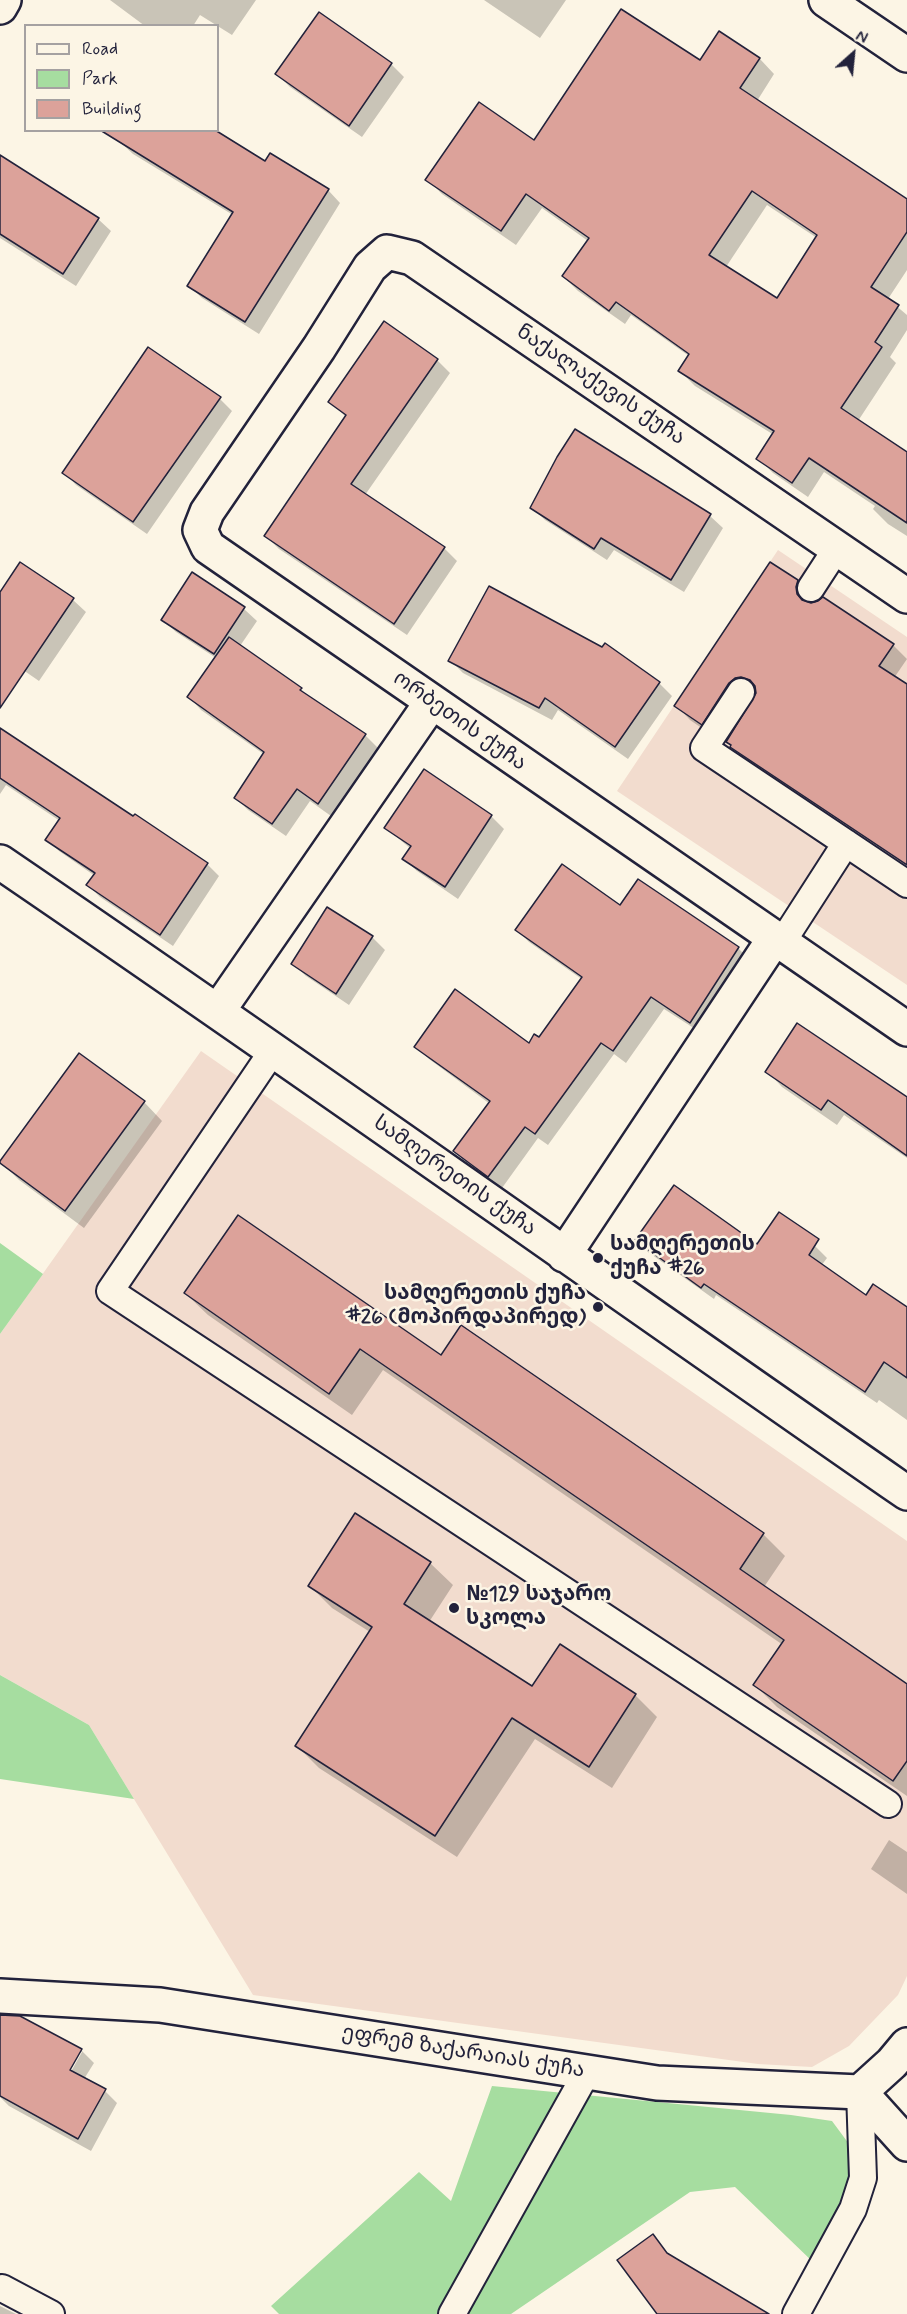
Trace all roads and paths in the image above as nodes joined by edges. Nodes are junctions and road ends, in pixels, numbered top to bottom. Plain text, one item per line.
1 (4, 0) edge
2 (826, 0) edge
3 (0, 7) edge
4 (907, 55) edge
5 (319, 348) joint
6 (837, 548) junction
7 (811, 588) dead end
8 (907, 596) edge
9 (741, 692) dead end
10 (431, 703) junction
11 (846, 843) junction
12 (0, 862) edge
13 (907, 884) edge
14 (778, 941) junction
15 (218, 1011) junction
16 (907, 1029) edge
17 (274, 1049) junction
18 (564, 1255) junction
19 (907, 1493) edge
20 (888, 1804) dead end
21 (0, 1996) edge
22 (907, 2045) edge
23 (587, 2072) junction
24 (860, 2092) junction
25 (907, 2144) edge
26 (2, 2288) dead end
27 (51, 2314) edge
28 (452, 2314) edge
29 (796, 2314) edge

1 - 3 street
2 - 4 street
5 - 6 street, ნაქალაქევის ქუჩა
5 - 10 street, ორბეთის ქუჩა
6 - 7 lane
6 - 8 street, ნაქალაქევის ქუჩა
9 - 11 lane
10 - 14 street, ორბეთის ქუჩა
10 - 15 street
11 - 13 lane
11 - 14 lane
12 - 15 street, სამღერეთის ქუჩა
14 - 16 street, ორბეთის ქუჩა
14 - 18 street
15 - 17 street, სამღერეთის ქუჩა
17 - 18 street, სამღერეთის ქუჩა
17 - 20 lane
18 - 19 street, სამღერეთის ქუჩა
21 - 23 street, ეფრემ ზაქარაიას ქუჩა
22 - 24 street
23 - 24 street, ეფრემ ზაქარაიას ქუჩა
23 - 28 lane
24 - 25 street
24 - 29 lane
26 - 27 lane

